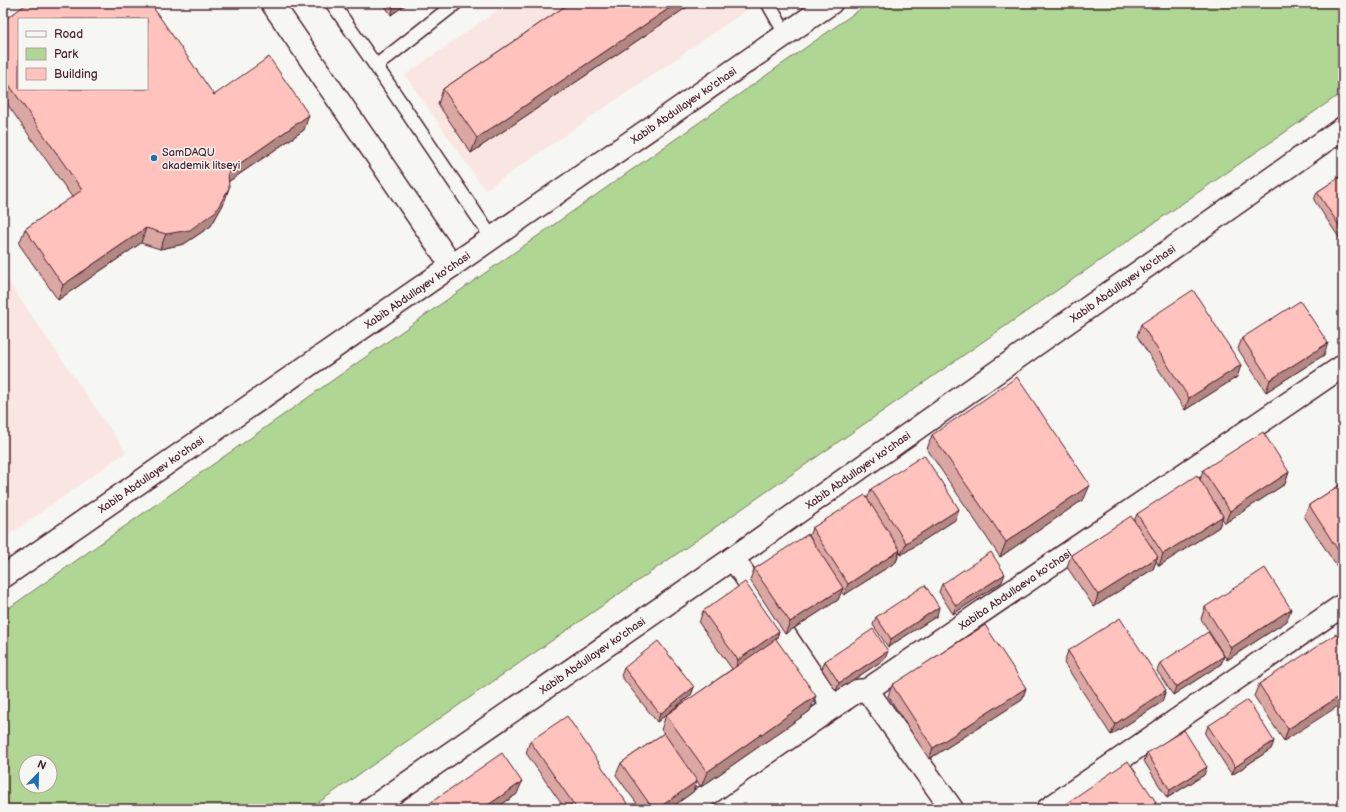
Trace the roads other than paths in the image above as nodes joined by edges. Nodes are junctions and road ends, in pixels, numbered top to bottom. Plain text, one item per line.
1 (272, 3) edge
2 (332, 3) edge
3 (456, 3) edge
4 (768, 3) edge
5 (831, 3) edge
6 (786, 35) junction
7 (376, 66) junction
8 (1343, 128) edge
9 (492, 238) junction
10 (452, 266) junction
11 (1343, 366) edge
12 (733, 558) junction
13 (3, 577) edge
14 (1343, 605) edge
15 (867, 690) junction
16 (834, 707) junction
17 (370, 809) edge
18 (687, 809) edge
19 (952, 809) edge
20 (1048, 809) edge

1 - 10 street
2 - 7 lane
3 - 7 lane
4 - 6 lane
5 - 6 street, Xabib Abdullayev ko'chasi
6 - 9 street, Xabib Abdullayev ko'chasi
7 - 9 lane
8 - 12 street, Xabib Abdullayev ko'chasi
9 - 10 street, Xabib Abdullayev ko'chasi
10 - 13 street, Xabib Abdullayev ko'chasi
11 - 15 street, Xabiba Abdullaeva ko'chasi
12 - 16 street
12 - 17 street, Xabib Abdullayev ko'chasi
14 - 20 street
15 - 16 street, Xabiba Abdullaeva ko'chasi
15 - 19 street
16 - 18 street, Xabiba Abdullaeva ko'chasi

